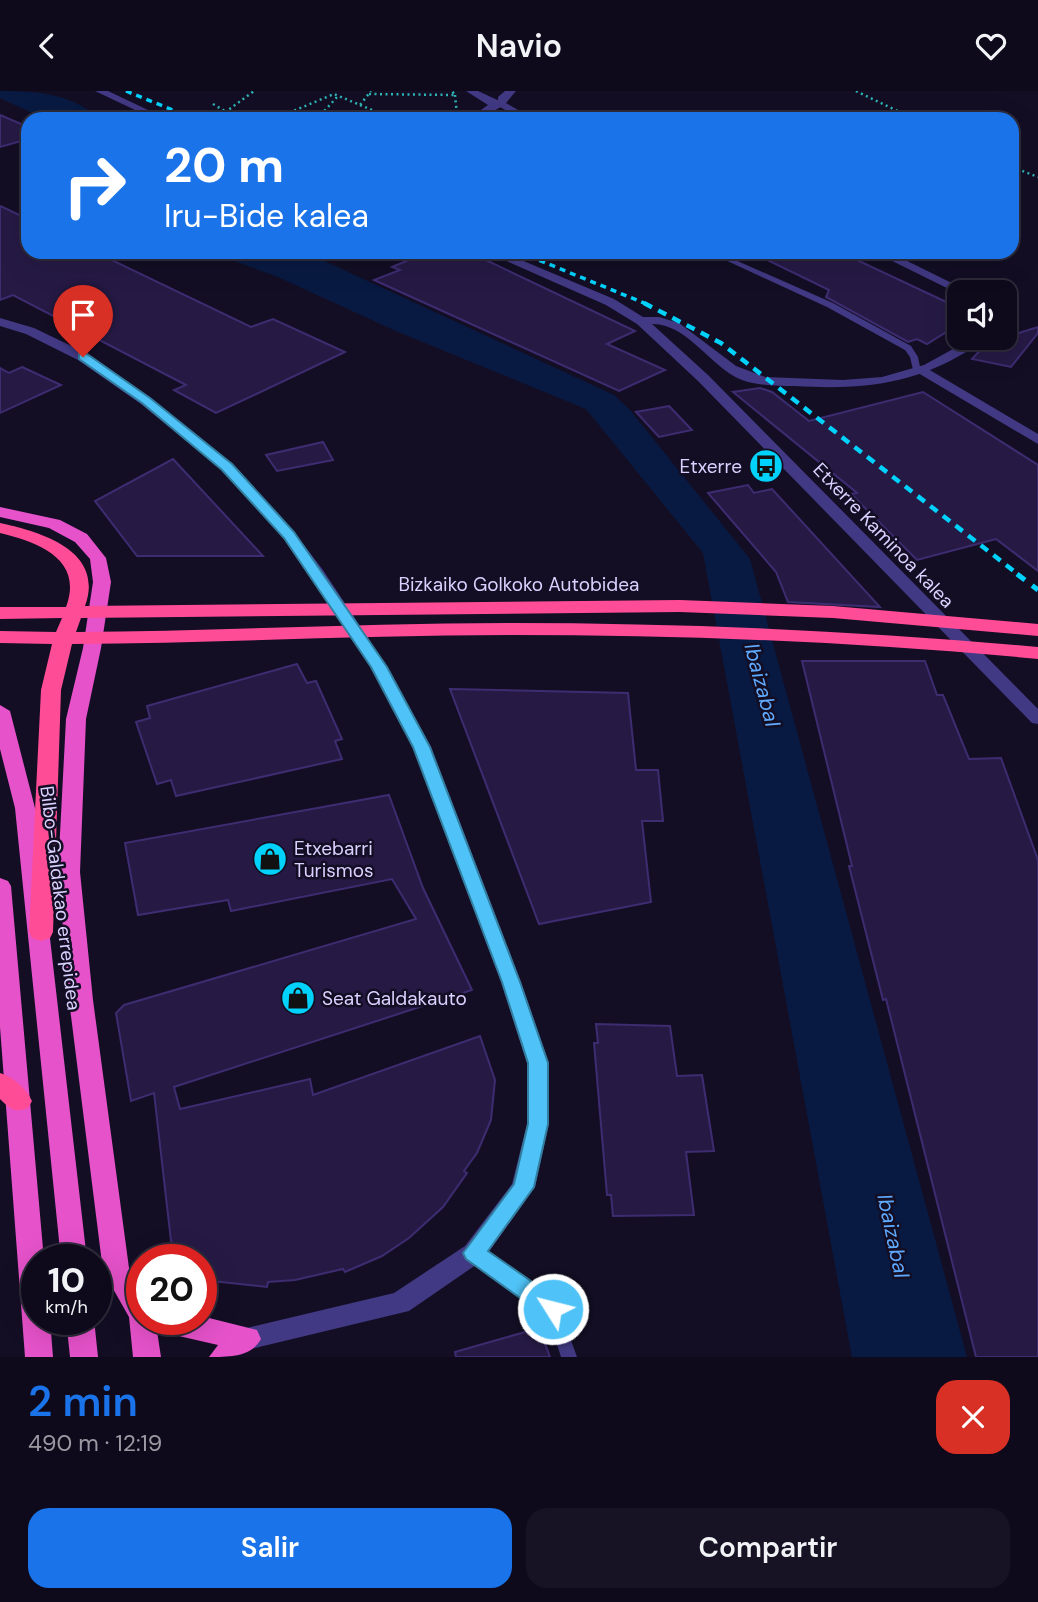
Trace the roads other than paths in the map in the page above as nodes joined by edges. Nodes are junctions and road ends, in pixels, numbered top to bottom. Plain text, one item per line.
1 (100, 91) edge
2 (471, 91) edge
3 (511, 91) edge
4 (498, 105) junction
5 (146, 112) edge
6 (486, 112) edge
7 (514, 112) edge
8 (509, 259) edge
9 (727, 259) edge
10 (895, 259) edge
11 (947, 284) edge
12 (641, 321) junction
13 (0, 322) edge
14 (959, 350) edge
15 (920, 371) junction
16 (1038, 440) edge
17 (0, 512) edge
18 (0, 528) edge
19 (0, 613) edge
20 (1038, 630) edge
21 (0, 637) edge
22 (1038, 653) edge
23 (0, 711) edge
24 (1038, 719) edge
25 (0, 886) edge
26 (41, 932) junction
27 (9, 1092) edge
28 (72, 1244) edge
29 (474, 1253) junction
30 (126, 1287) edge
31 (217, 1332) edge
32 (82, 1335) edge
33 (146, 1335) edge
34 (247, 1339) junction
35 (39, 1357) edge
36 (84, 1357) edge
37 (147, 1357) edge
38 (223, 1357) edge
39 (569, 1357) edge

1 - 5 street
2 - 4 street
3 - 4 street
4 - 6 street
4 - 7 street
8 - 12 street
9 - 15 lane
10 - 11 street
12 - 15 street
12 - 24 street, Etxerre Kaminoa kalea
13 - 29 street
14 - 15 street
15 - 16 street
17 - 30 highway
18 - 26 highway
19 - 20 highway, Bizkaiko Golkoko Autobidea
21 - 22 highway
23 - 26 highway, Bilbo-Galdakao errepidea
25 - 27 highway
26 - 28 highway, Bilbo-Galdakao errepidea
27 - 35 highway
29 - 34 street
29 - 39 lane
31 - 34 highway
32 - 36 highway
33 - 37 highway
34 - 38 highway

